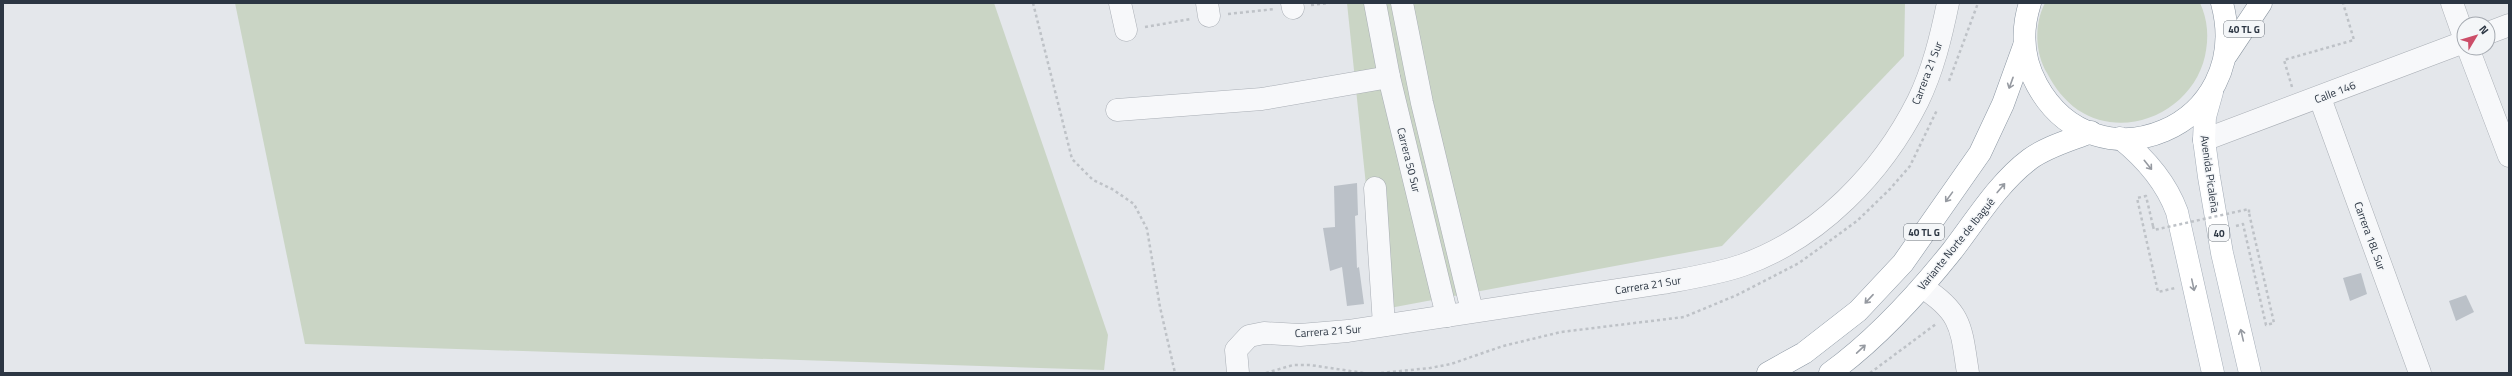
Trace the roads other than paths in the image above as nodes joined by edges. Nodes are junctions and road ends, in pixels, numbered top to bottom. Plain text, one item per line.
1 (1120, 3) edge
2 (1375, 3) edge
3 (1402, 3) edge
4 (1948, 3) edge
5 (2030, 3) edge
6 (2222, 3) edge
7 (2261, 3) edge
8 (2452, 3) edge
9 (2457, 16) edge
10 (2509, 25) edge
11 (1126, 30) dead end
12 (2496, 30) edge
13 (2456, 45) edge
14 (2024, 46) junction
15 (2227, 54) junction
16 (2471, 56) edge
17 (1389, 77) junction
18 (2212, 92) junction
19 (2320, 98) junction
20 (1117, 110) dead end
21 (2091, 132) junction
22 (2120, 138) junction
23 (2204, 140) junction
24 (2509, 156) edge
25 (1374, 188) dead end
26 (1922, 287) junction
27 (1472, 311) junction
28 (1447, 316) junction
29 (1384, 326) junction
30 (1238, 373) edge
31 (1768, 373) edge
32 (1830, 373) edge
33 (1968, 373) edge
34 (2213, 373) edge
35 (2250, 373) edge
36 (2420, 373) edge

1 - 11 street
2 - 17 street, Carrera 50 Sur
3 - 27 street
4 - 27 street, Carrera 21 Sur
5 - 14 main road, 40 TL G
6 - 15 main road, 40 TL G
7 - 15 main road, 40 TL G
8 - 9 street
10 - 12 street
13 - 19 street, Calle 146
14 - 21 main road, 40 TL G
14 -> 31 main road, 40 TL G
15 - 18 main road, 40 TL G
16 - 24 street
17 - 20 street
17 - 28 street, Carrera 50 Sur
18 - 22 main road, 40 TL G
18 - 23 main road, Avenida Picaleña / 40
19 - 23 street, Calle 146
19 - 36 street, Carrera 18L Sur
21 - 22 main road, 40 TL G
26 -> 21 main road, Variante Norte de Ibagué / 40 TL G
22 -> 34 main road
35 -> 23 main road, Avenida Picaleña / 40
25 - 29 street
32 -> 26 main road, Variante Norte de Ibagué / 40 TL G
26 - 33 street
27 - 28 street, Carrera 21 Sur
28 - 29 street, Carrera 21 Sur
29 - 30 street, Carrera 21 Sur

